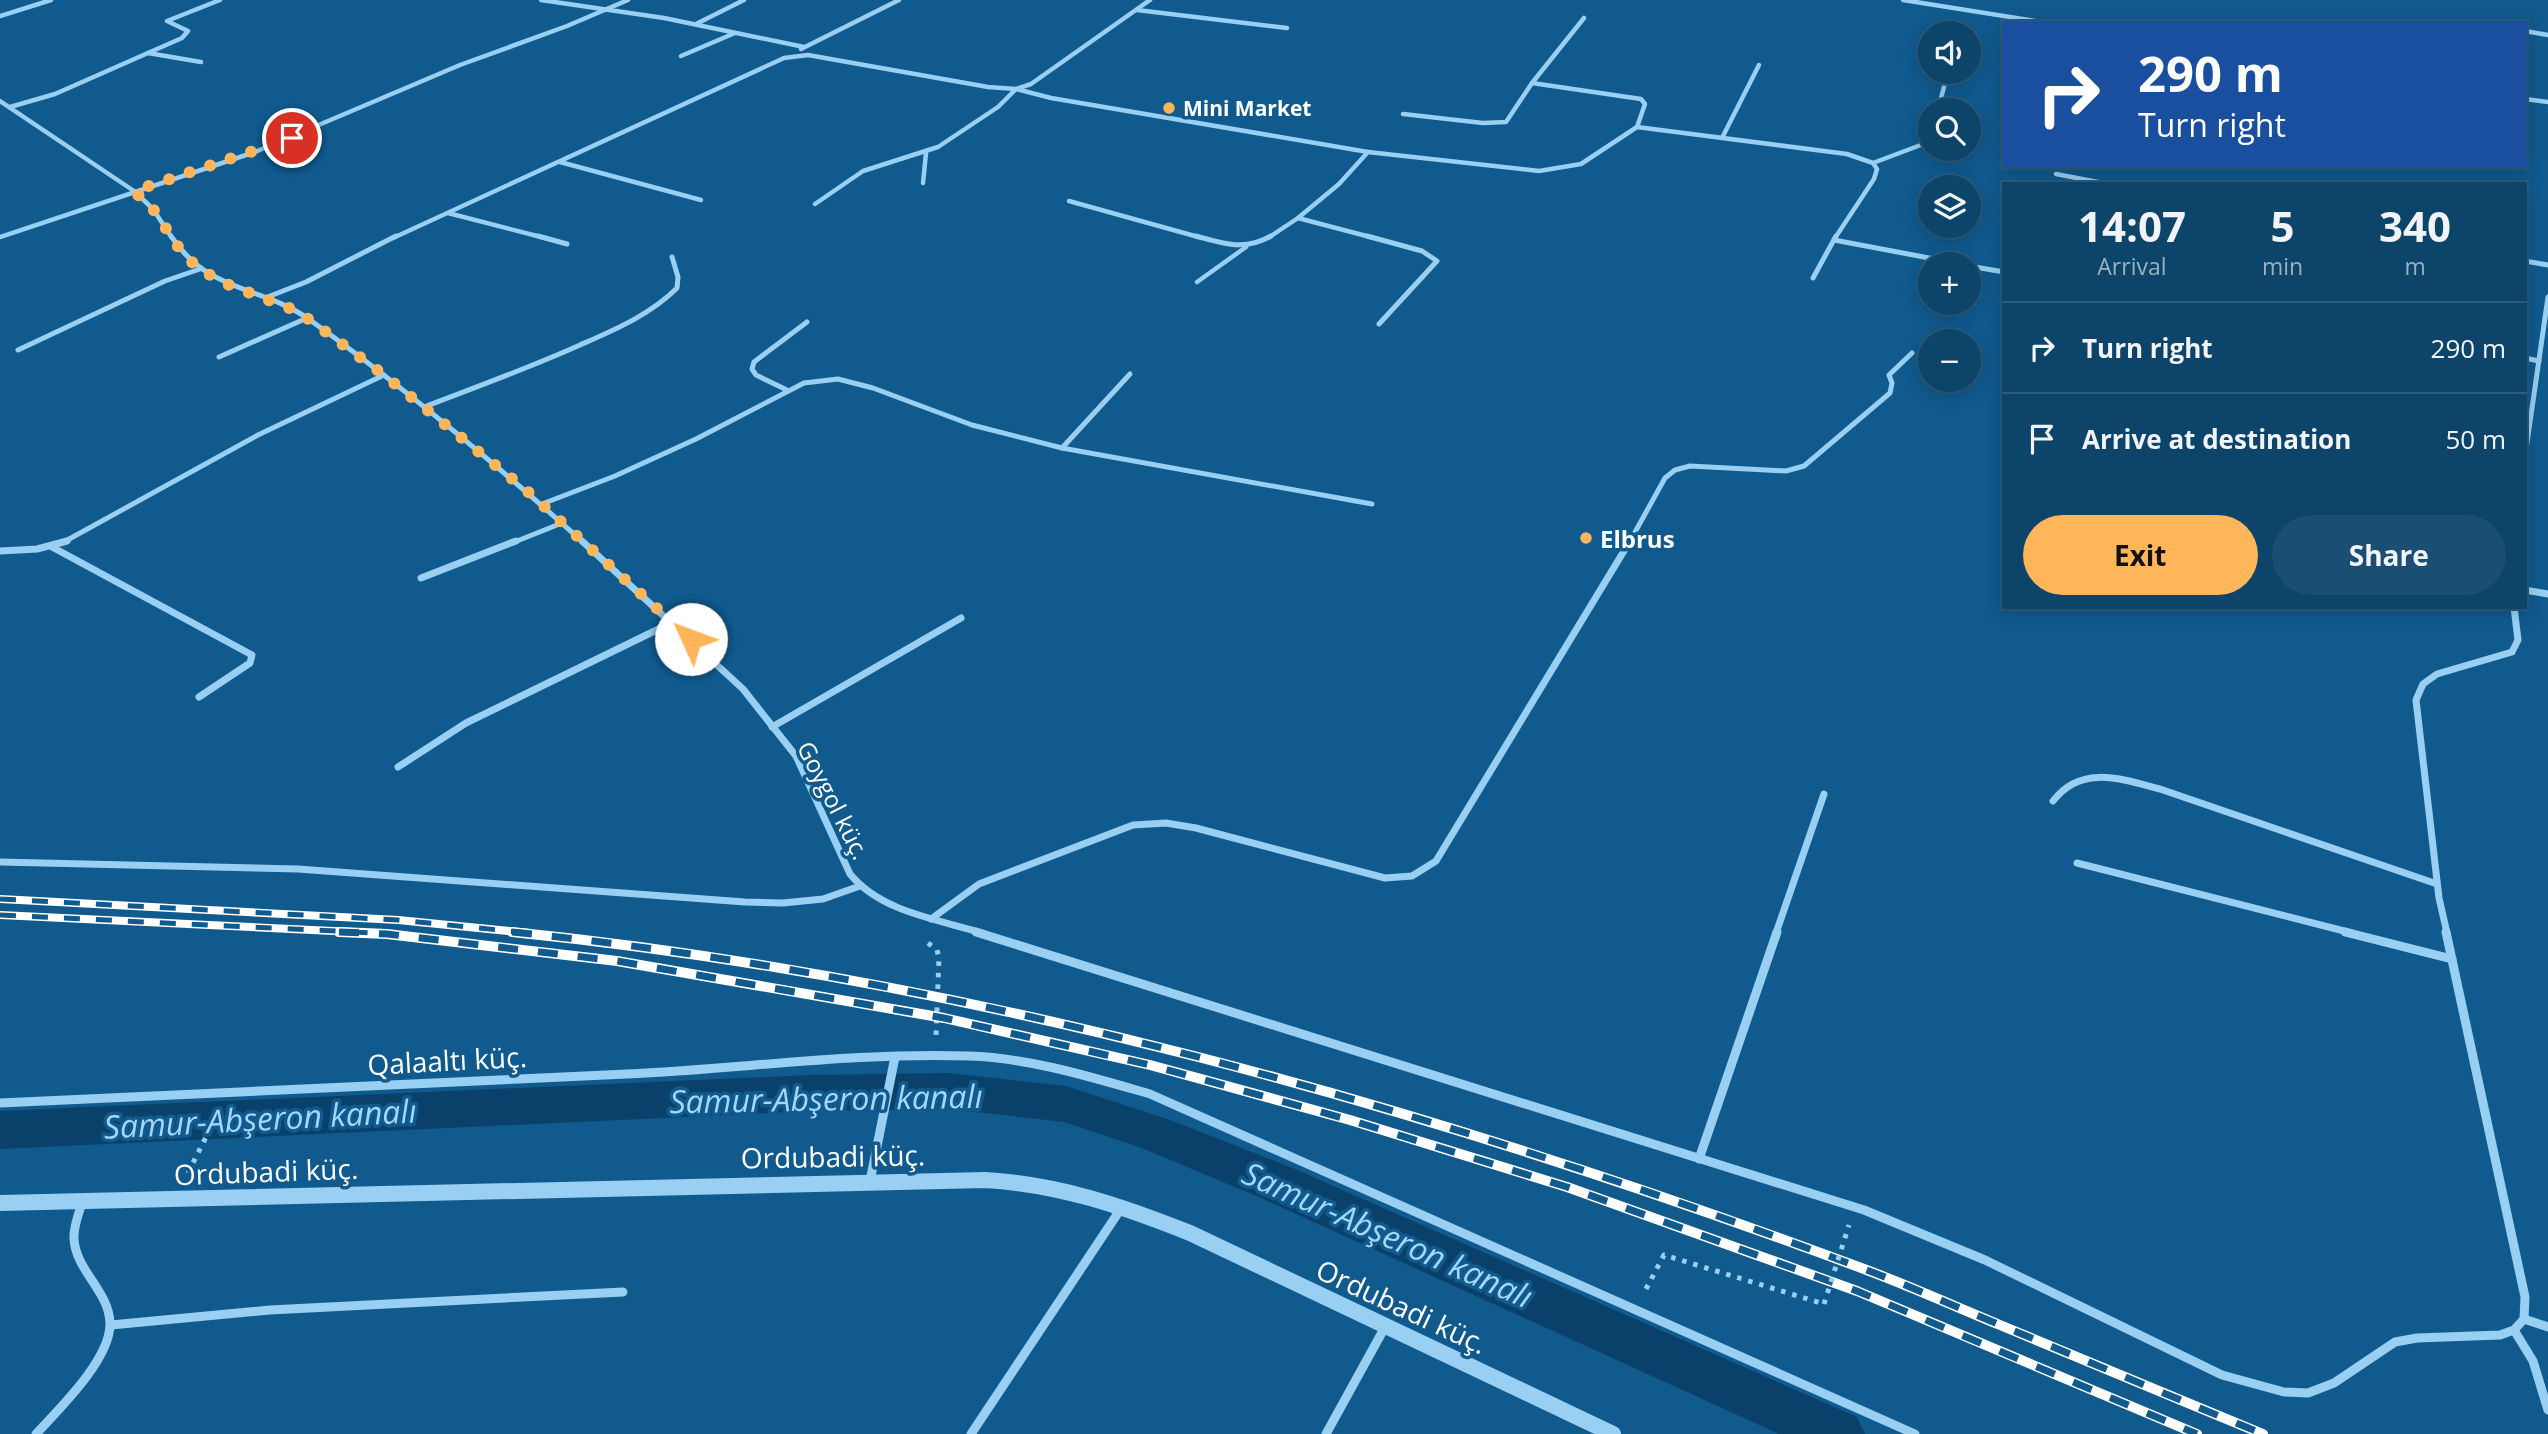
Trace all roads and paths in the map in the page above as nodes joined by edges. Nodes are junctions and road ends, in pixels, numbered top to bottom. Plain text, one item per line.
1 (51, 0) edge
2 (220, 0) edge
3 (541, 0) edge
4 (628, 0) edge
5 (744, 0) edge
6 (899, 0) edge
7 (1150, 0) edge
8 (1903, 0) edge
9 (608, 9) junction
10 (1137, 10) junction
11 (0, 16) edge
12 (1584, 18) dead end
13 (2035, 21) edge
14 (696, 24) junction
15 (1287, 28) dead end
16 (2527, 31) edge
17 (735, 33) junction
18 (2548, 35) edge
19 (804, 47) junction
20 (148, 53) junction
21 (796, 55) junction
22 (681, 56) dead end
23 (201, 62) dead end
24 (1759, 65) dead end
25 (1532, 83) junction
26 (1016, 89) junction
27 (2527, 99) edge
28 (0, 101) edge
29 (2548, 102) edge
30 (10, 107) junction
31 (1403, 114) dead end
32 (1637, 127) junction
33 (1722, 138) junction
34 (1918, 146) edge
35 (1368, 152) junction
36 (926, 153) junction
37 (559, 162) junction
38 (1873, 163) junction
39 (2056, 174) dead end
40 (2098, 182) edge
41 (923, 183) dead end
42 (134, 191) junction
43 (701, 200) dead end
44 (1069, 201) dead end
45 (815, 204) dead end
46 (447, 213) junction
47 (1298, 218) junction
48 (0, 237) edge
49 (1834, 240) junction
50 (567, 244) dead end
51 (1246, 247) junction
52 (1918, 256) edge
53 (672, 257) dead end
54 (2527, 261) edge
55 (2548, 265) edge
56 (1981, 268) edge
57 (200, 269) junction
58 (2002, 272) edge
59 (1813, 278) dead end
60 (1197, 282) dead end
61 (2548, 297) edge
62 (264, 298) junction
63 (307, 318) junction
64 (807, 322) dead end
65 (1379, 324) dead end
66 (18, 350) dead end
67 (1912, 353) dead end
68 (219, 357) dead end
69 (2527, 358) edge
70 (2539, 361) junction
71 (1130, 374) dead end
72 (384, 375) junction
73 (787, 390) junction
74 (424, 407) junction
75 (2527, 443) edge
76 (1062, 447) junction
77 (542, 504) junction
78 (1372, 504) dead end
79 (562, 523) junction
80 (52, 547) junction
81 (0, 551) edge
82 (421, 578) dead end
83 (2527, 590) edge
84 (2548, 594) edge
85 (2514, 609) edge
86 (961, 618) dead end
87 (673, 622) junction
88 (199, 697) dead end
89 (772, 727) junction
90 (398, 767) dead end
91 (1824, 794) dead end
92 (2053, 801) dead end
93 (0, 862) edge
94 (2077, 863) dead end
95 (2437, 884) junction
96 (860, 886) junction
97 (931, 919) junction
98 (2452, 959) junction
99 (935, 1056) junction
100 (895, 1057) junction
101 (229, 1093) junction
102 (0, 1103) edge
103 (1699, 1159) junction
104 (870, 1181) junction
105 (175, 1200) junction
106 (82, 1202) junction
107 (0, 1203) edge
108 (1122, 1206) junction
109 (1849, 1225) dead end
110 (623, 1292) dead end
111 (1635, 1309) junction
112 (2524, 1319) junction
113 (111, 1325) junction
114 (1385, 1327) junction
115 (2548, 1327) edge
116 (2514, 1330) junction
117 (2548, 1410) edge
118 (36, 1434) edge
119 (971, 1434) edge
120 (1326, 1434) edge
121 (1614, 1434) edge
122 (1914, 1434) edge

1 - 11 street
2 - 20 street
3 - 9 street
4 - 9 street
5 - 14 street
6 - 19 street
7 - 10 street
8 - 13 street
9 - 14 street
9 - 42 street
10 - 15 street
10 - 26 street
12 - 25 street
14 - 17 street
16 - 18 street
17 - 19 street
17 - 22 street
19 - 21 street
20 - 23 street
20 - 30 street
21 - 26 street
21 - 37 street
24 - 33 street
25 - 31 street
25 - 32 street
26 - 35 street
26 - 36 street
27 - 29 street
28 - 30 street, Goygol küç.
30 - 42 street, Goygol küç.
32 - 33 street
32 - 35 street
33 - 38 street
34 - 38 street
35 - 47 street
36 - 41 street
36 - 45 street
37 - 43 street
37 - 46 street
38 - 49 street
39 - 40 street
42 - 48 street
42 - 57 street, Goygol küç.
44 - 51 street
46 - 50 street
46 - 62 street
47 - 51 street
47 - 65 street
49 - 52 street
49 - 59 street
51 - 60 lane
53 - 74 street
54 - 55 street
56 - 58 street
57 - 62 street, Goygol küç.
57 - 66 street
61 - 70 street
62 - 63 street, Goygol küç.
63 - 68 street
63 - 72 street, Goygol küç.
64 - 73 street
67 - 97 street
69 - 70 street
70 - 75 street
71 - 76 street
72 - 74 street, Goygol küç.
72 - 80 street
73 - 76 street
73 - 77 street
74 - 77 street, Goygol küç.
76 - 78 street
77 - 79 street, Goygol küç.
79 - 82 street
79 - 87 street, Goygol küç.
80 - 81 street
80 - 88 street
83 - 84 street
85 - 95 street
86 - 89 street
87 - 89 street, Goygol küç.
87 - 90 street
89 - 96 street, Goygol küç.
91 - 103 street
92 - 95 street
93 - 96 street
94 - 98 street
95 - 98 street
96 - 97 street
97 - 99 path
97 - 103 street
98 - 112 street
99 - 100 street, Qalaaltı küç.
99 - 111 street, Qalaaltı küç.
100 - 101 street, Qalaaltı küç.
100 - 104 street
101 - 102 street, Qalaaltı küç.
101 - 105 path
103 - 116 street
104 - 105 street, Ordubadi küç.
104 - 108 street, Ordubadi küç.
105 - 106 street, Ordubadi küç.
106 - 107 street, Ordubadi küç.
106 - 113 street
108 - 114 street, Ordubadi küç.
108 - 119 street
109 - 111 path, bridge
110 - 113 street
111 - 122 street, Qalaaltı küç.
112 - 115 street
112 - 116 street
113 - 118 street
114 - 120 street
114 - 121 street, Ordubadi küç.
116 - 117 street

